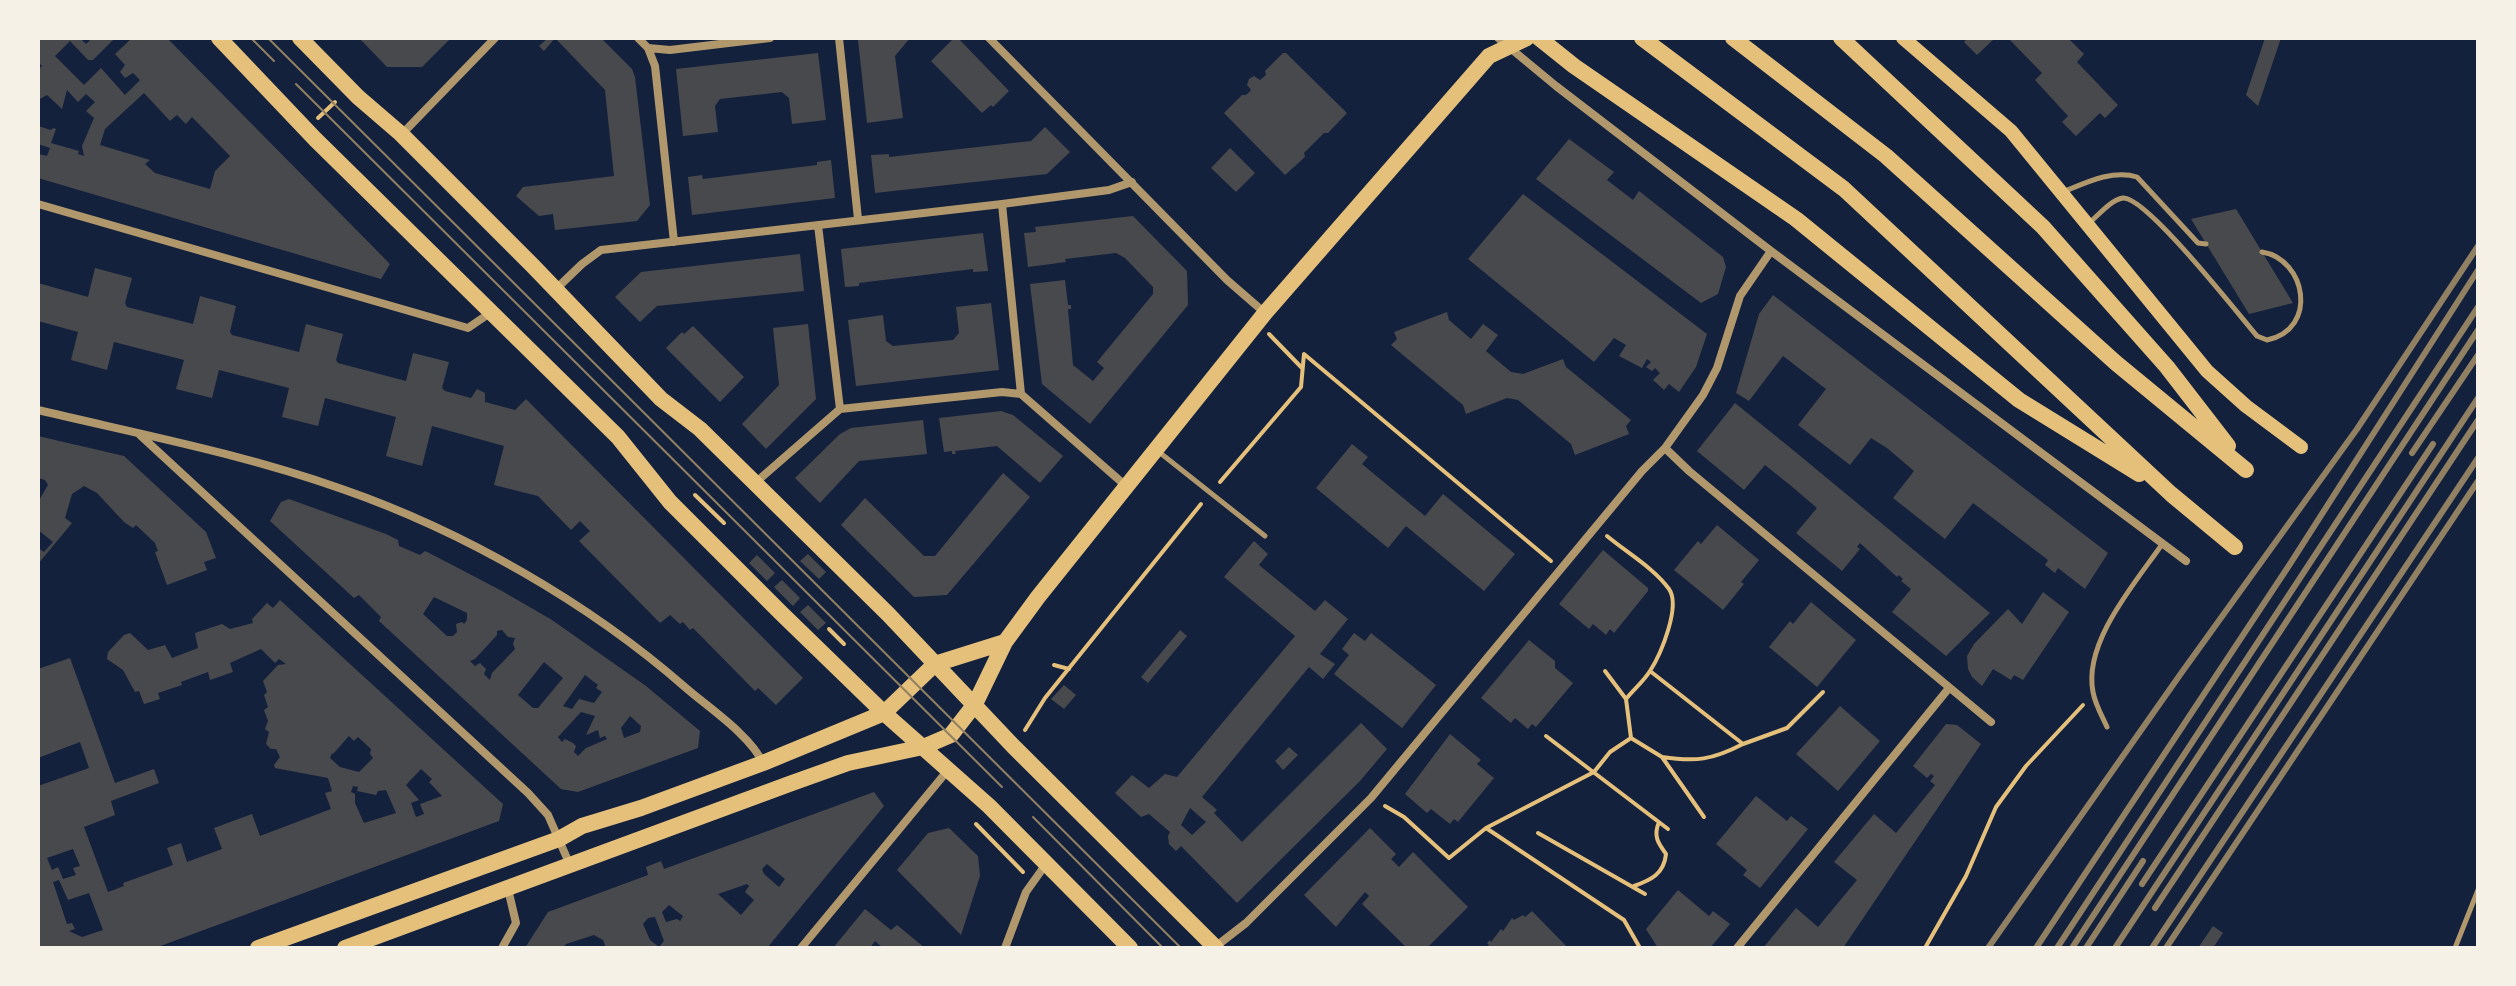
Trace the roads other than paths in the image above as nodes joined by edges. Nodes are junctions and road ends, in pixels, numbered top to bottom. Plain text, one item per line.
1 (219, 38) edge
2 (300, 38) edge
3 (495, 38) edge
4 (638, 38) edge
5 (770, 38) edge
6 (839, 38) edge
7 (989, 38) edge
8 (1527, 38) edge
9 (1539, 38) edge
10 (1642, 38) edge
11 (1733, 38) edge
12 (1841, 38) edge
13 (1903, 38) edge
14 (1501, 41) edge
15 (648, 48) junction
16 (401, 134) junction
17 (1132, 182) junction
18 (2061, 193) junction
19 (38, 204) edge
20 (1002, 204) junction
21 (858, 219) junction
22 (818, 225) junction
23 (2087, 225) junction
24 (674, 242) junction
25 (2206, 244) dead end
26 (1771, 251) junction
27 (2262, 252) dead end
28 (556, 289) junction
29 (491, 312) junction
30 (1265, 313) junction
31 (1021, 394) junction
32 (840, 409) junction
33 (38, 410) edge
34 (139, 434) junction
35 (2301, 447) dead end
36 (1665, 448) junction
37 (1155, 449) junction
38 (755, 484) junction
39 (1127, 486) junction
40 (2171, 494) junction
41 (1265, 536) dead end
42 (2163, 543) junction
43 (2235, 547) dead end
44 (2186, 561) dead end
45 (1005, 642) junction
46 (935, 664) junction
47 (1949, 688) junction
48 (975, 704) junction
49 (884, 713) junction
50 (1991, 722) dead end
51 (2107, 727) dead end
52 (923, 747) junction
53 (763, 763) junction
54 (948, 770) junction
55 (559, 839) junction
56 (1047, 863) junction
57 (570, 865) junction
58 (507, 888) junction
59 (2478, 890) edge
60 (258, 948) edge
61 (345, 948) edge
62 (502, 948) edge
63 (801, 948) edge
64 (1005, 948) edge
65 (1130, 948) edge
66 (1215, 948) edge
67 (1737, 948) edge
68 (2455, 948) edge

1 - 29 main road
2 - 16 main road
3 - 16 street
4 - 15 street
5 - 15 street
6 - 21 street
7 - 17 street
8 - 14 main road
9 - 40 main road
10 - 40 main road
11 - 12 main road
13 - 18 main road
14 - 26 street
14 - 30 main road
15 - 24 street
16 - 28 main road
17 - 20 street
17 - 30 street
18 - 23 main road
18 - 25 lane
19 - 29 street
20 - 21 street
20 - 31 street
21 - 22 street
22 - 24 street
22 - 32 street
23 - 27 lane
23 - 35 main road
24 - 28 street
26 - 36 street
26 - 42 street
28 - 38 main road
29 - 49 main road
30 - 37 main road
31 - 32 street
31 - 39 street
32 - 38 street
33 - 34 street
34 - 53 street
34 - 55 street
36 - 47 street
36 - 66 street
37 - 39 main road
37 - 41 lane
38 - 46 main road
39 - 45 main road
40 - 43 main road
42 - 44 street
42 - 51 lane
45 - 46 main road
45 - 48 main road
46 - 48 main road
46 - 49 main road
47 - 50 street
47 - 67 street
48 - 52 main road
48 - 66 main road
49 - 52 main road
49 - 53 main road
52 - 54 main road
52 - 57 main road
53 - 55 main road
54 - 56 main road
54 - 63 street
55 - 57 street
55 - 60 main road
56 - 64 street
56 - 65 main road
57 - 58 main road
58 - 61 main road
58 - 62 street
59 - 68 lane

